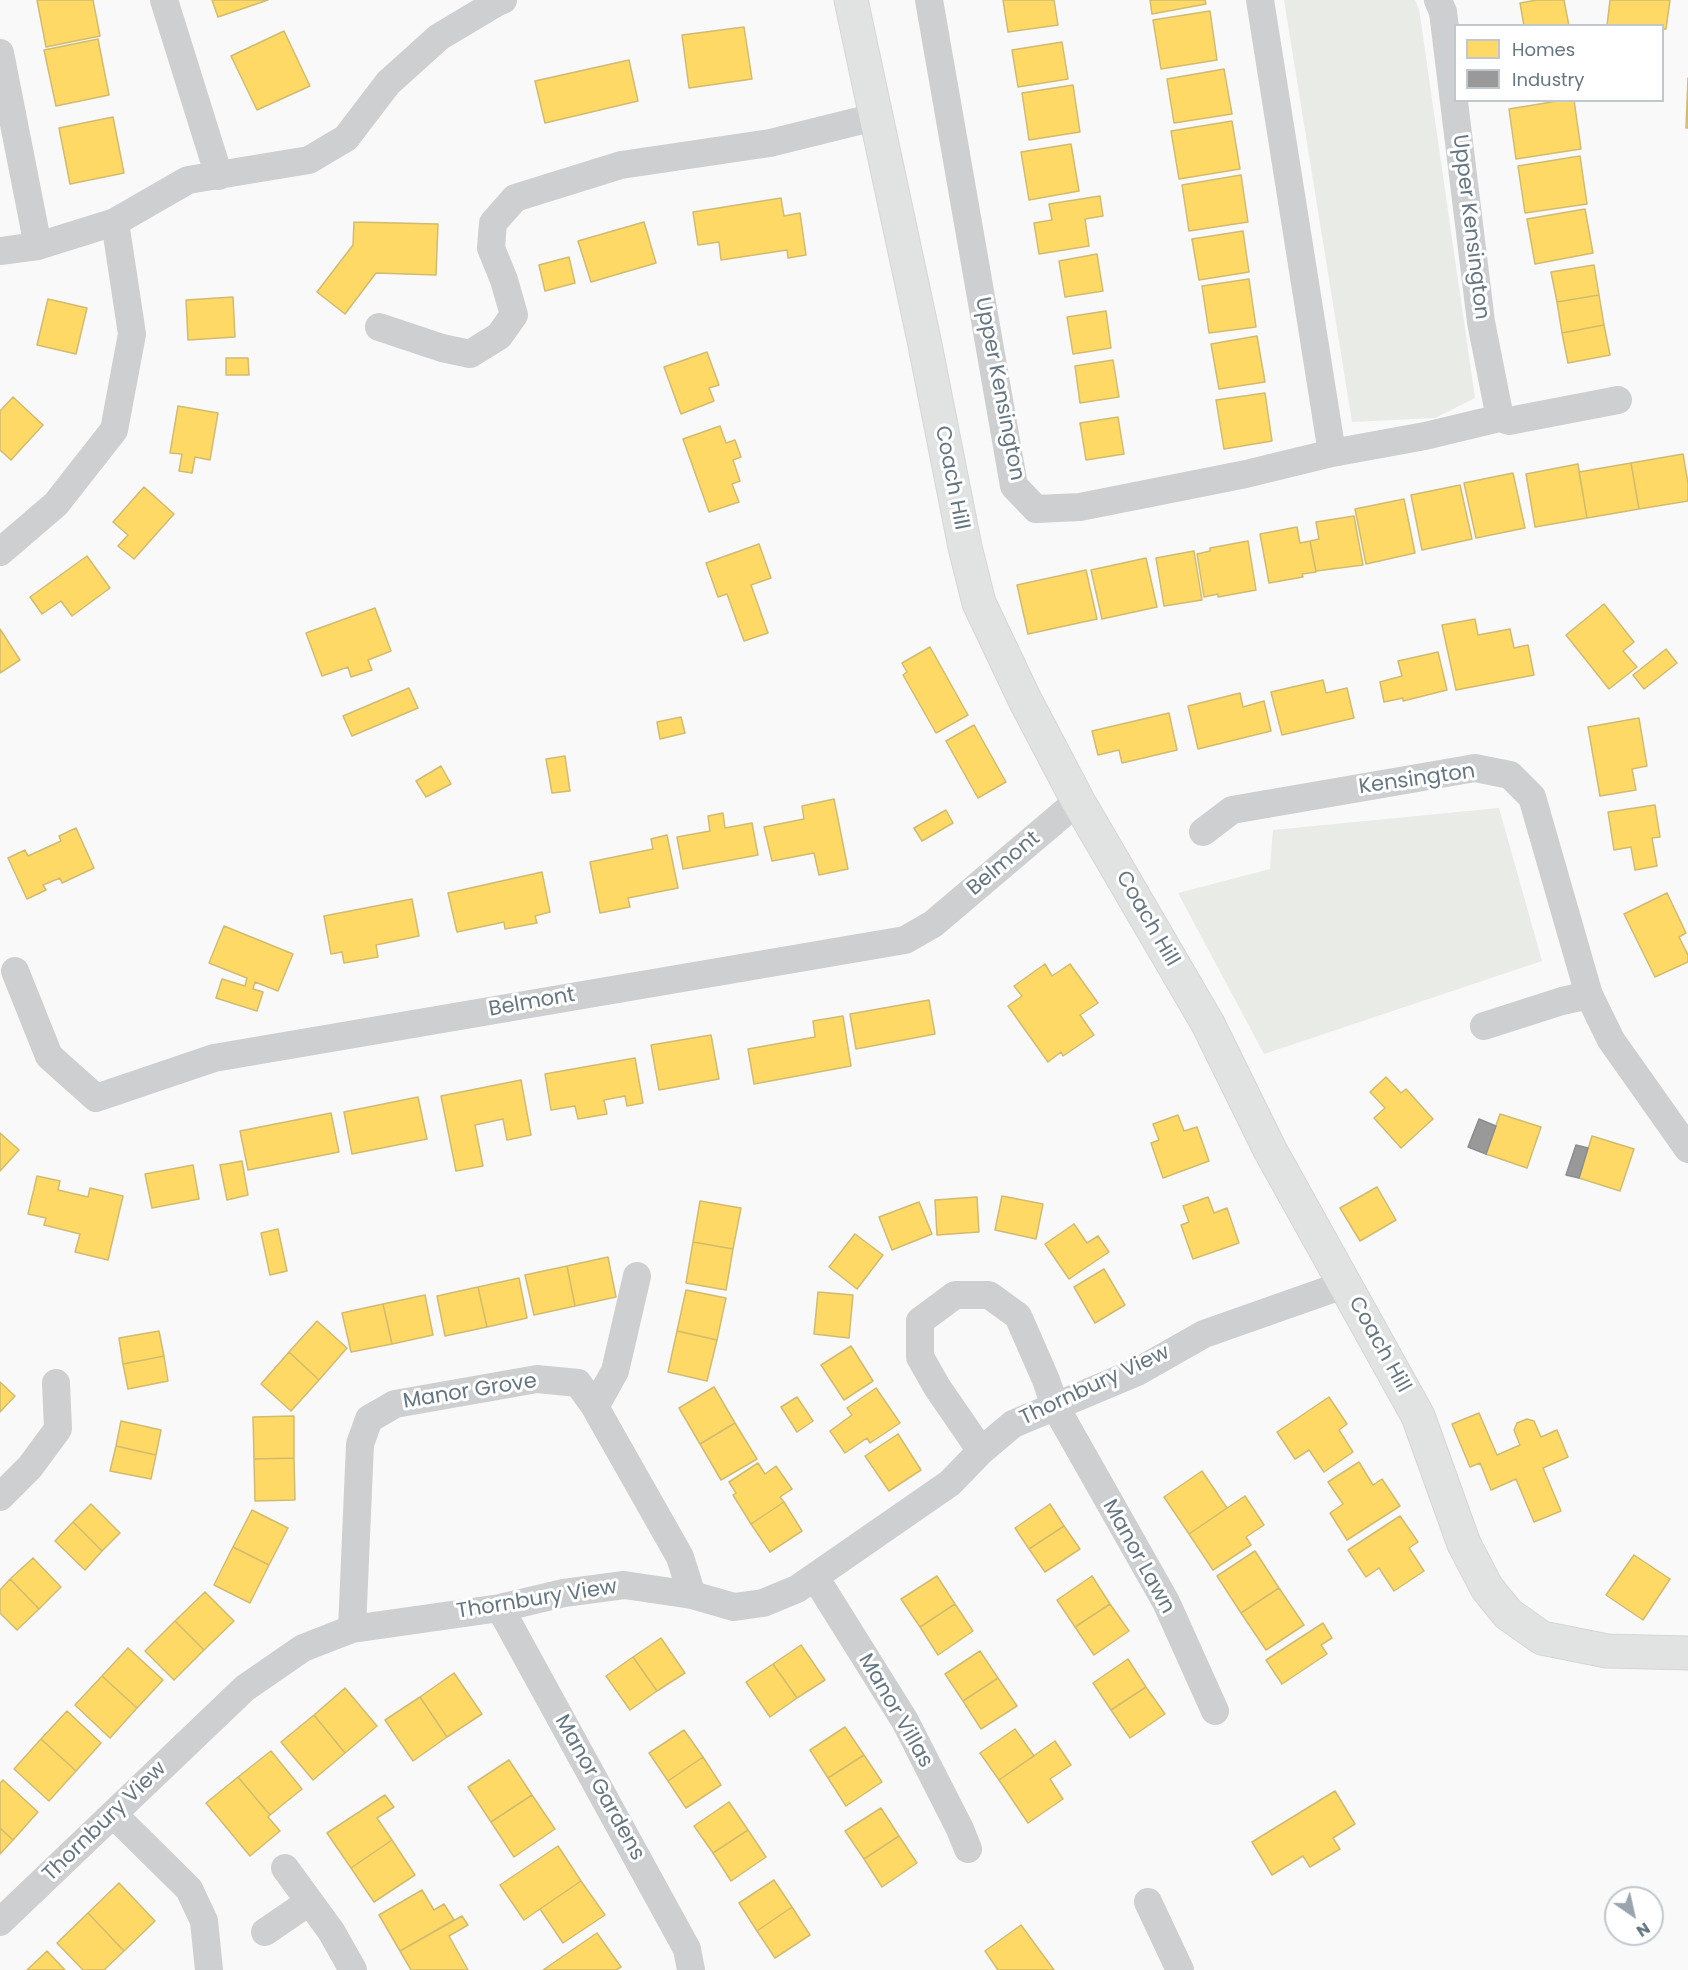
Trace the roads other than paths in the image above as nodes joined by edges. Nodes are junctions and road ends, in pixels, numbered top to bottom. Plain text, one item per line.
1 (164, 0) edge
2 (503, 0) edge
3 (851, 0) edge
4 (929, 0) edge
5 (1260, 0) edge
6 (1438, 0) edge
7 (0, 53) edge
8 (1454, 102) edge
9 (1454, 102) edge
10 (875, 117) junction
11 (219, 176) junction
12 (115, 222) junction
13 (38, 246) junction
14 (0, 251) edge
15 (380, 327) dead end
16 (1618, 400) dead end
17 (1500, 418) junction
18 (1332, 453) junction
19 (0, 552) edge
20 (1078, 801) junction
21 (1203, 832) dead end
22 (15, 971) dead end
23 (1589, 995) junction
24 (1484, 1026) dead end
25 (1688, 1149) edge
26 (636, 1276) dead end
27 (1346, 1284) junction
28 (56, 1383) dead end
29 (1054, 1406) junction
30 (595, 1407) junction
31 (981, 1451) junction
32 (0, 1497) edge
33 (814, 1577) junction
34 (692, 1595) junction
35 (500, 1608) junction
36 (352, 1629) junction
37 (1688, 1653) edge
38 (1215, 1711) dead end
39 (113, 1814) junction
40 (968, 1849) dead end
41 (285, 1868) dead end
42 (309, 1902) junction
43 (1148, 1902) dead end
44 (0, 1922) edge
45 (265, 1932) dead end
46 (209, 1970) edge
47 (353, 1970) edge
48 (691, 1970) edge
49 (1180, 1970) edge

1 - 11 street
2 - 11 street
3 - 10 street, Coach Hill
4 - 18 street, Upper Kensington
5 - 18 street
6 - 9 street, Upper Kensington
7 - 13 street
8 - 17 street, Upper Kensington
10 - 15 street
10 - 20 street, Coach Hill
11 - 12 street
12 - 13 street
12 - 19 street
13 - 14 street
16 - 17 street, Upper Kensington
17 - 18 street, Upper Kensington
20 - 22 street, Belmont
20 - 27 street, Coach Hill
21 - 23 street, Kensington
23 - 24 street
23 - 25 street, Kensington
26 - 30 street
27 - 29 street, Thornbury View
27 - 37 street, Coach Hill
28 - 32 street
29 - 31 street, Thornbury View
29 - 31 street, Manor Lawn
29 - 38 street, Manor Lawn
30 - 34 street, Manor Grove
30 - 36 street, Manor Grove
31 - 33 street, Thornbury View
33 - 34 street, Thornbury View
33 - 40 street, Manor Villas
34 - 35 street, Thornbury View
35 - 36 street, Thornbury View
35 - 48 street, Manor Gardens
36 - 39 street, Thornbury View
39 - 44 street, Thornbury View
39 - 46 street
41 - 42 street
42 - 45 street
42 - 47 street
43 - 49 street

